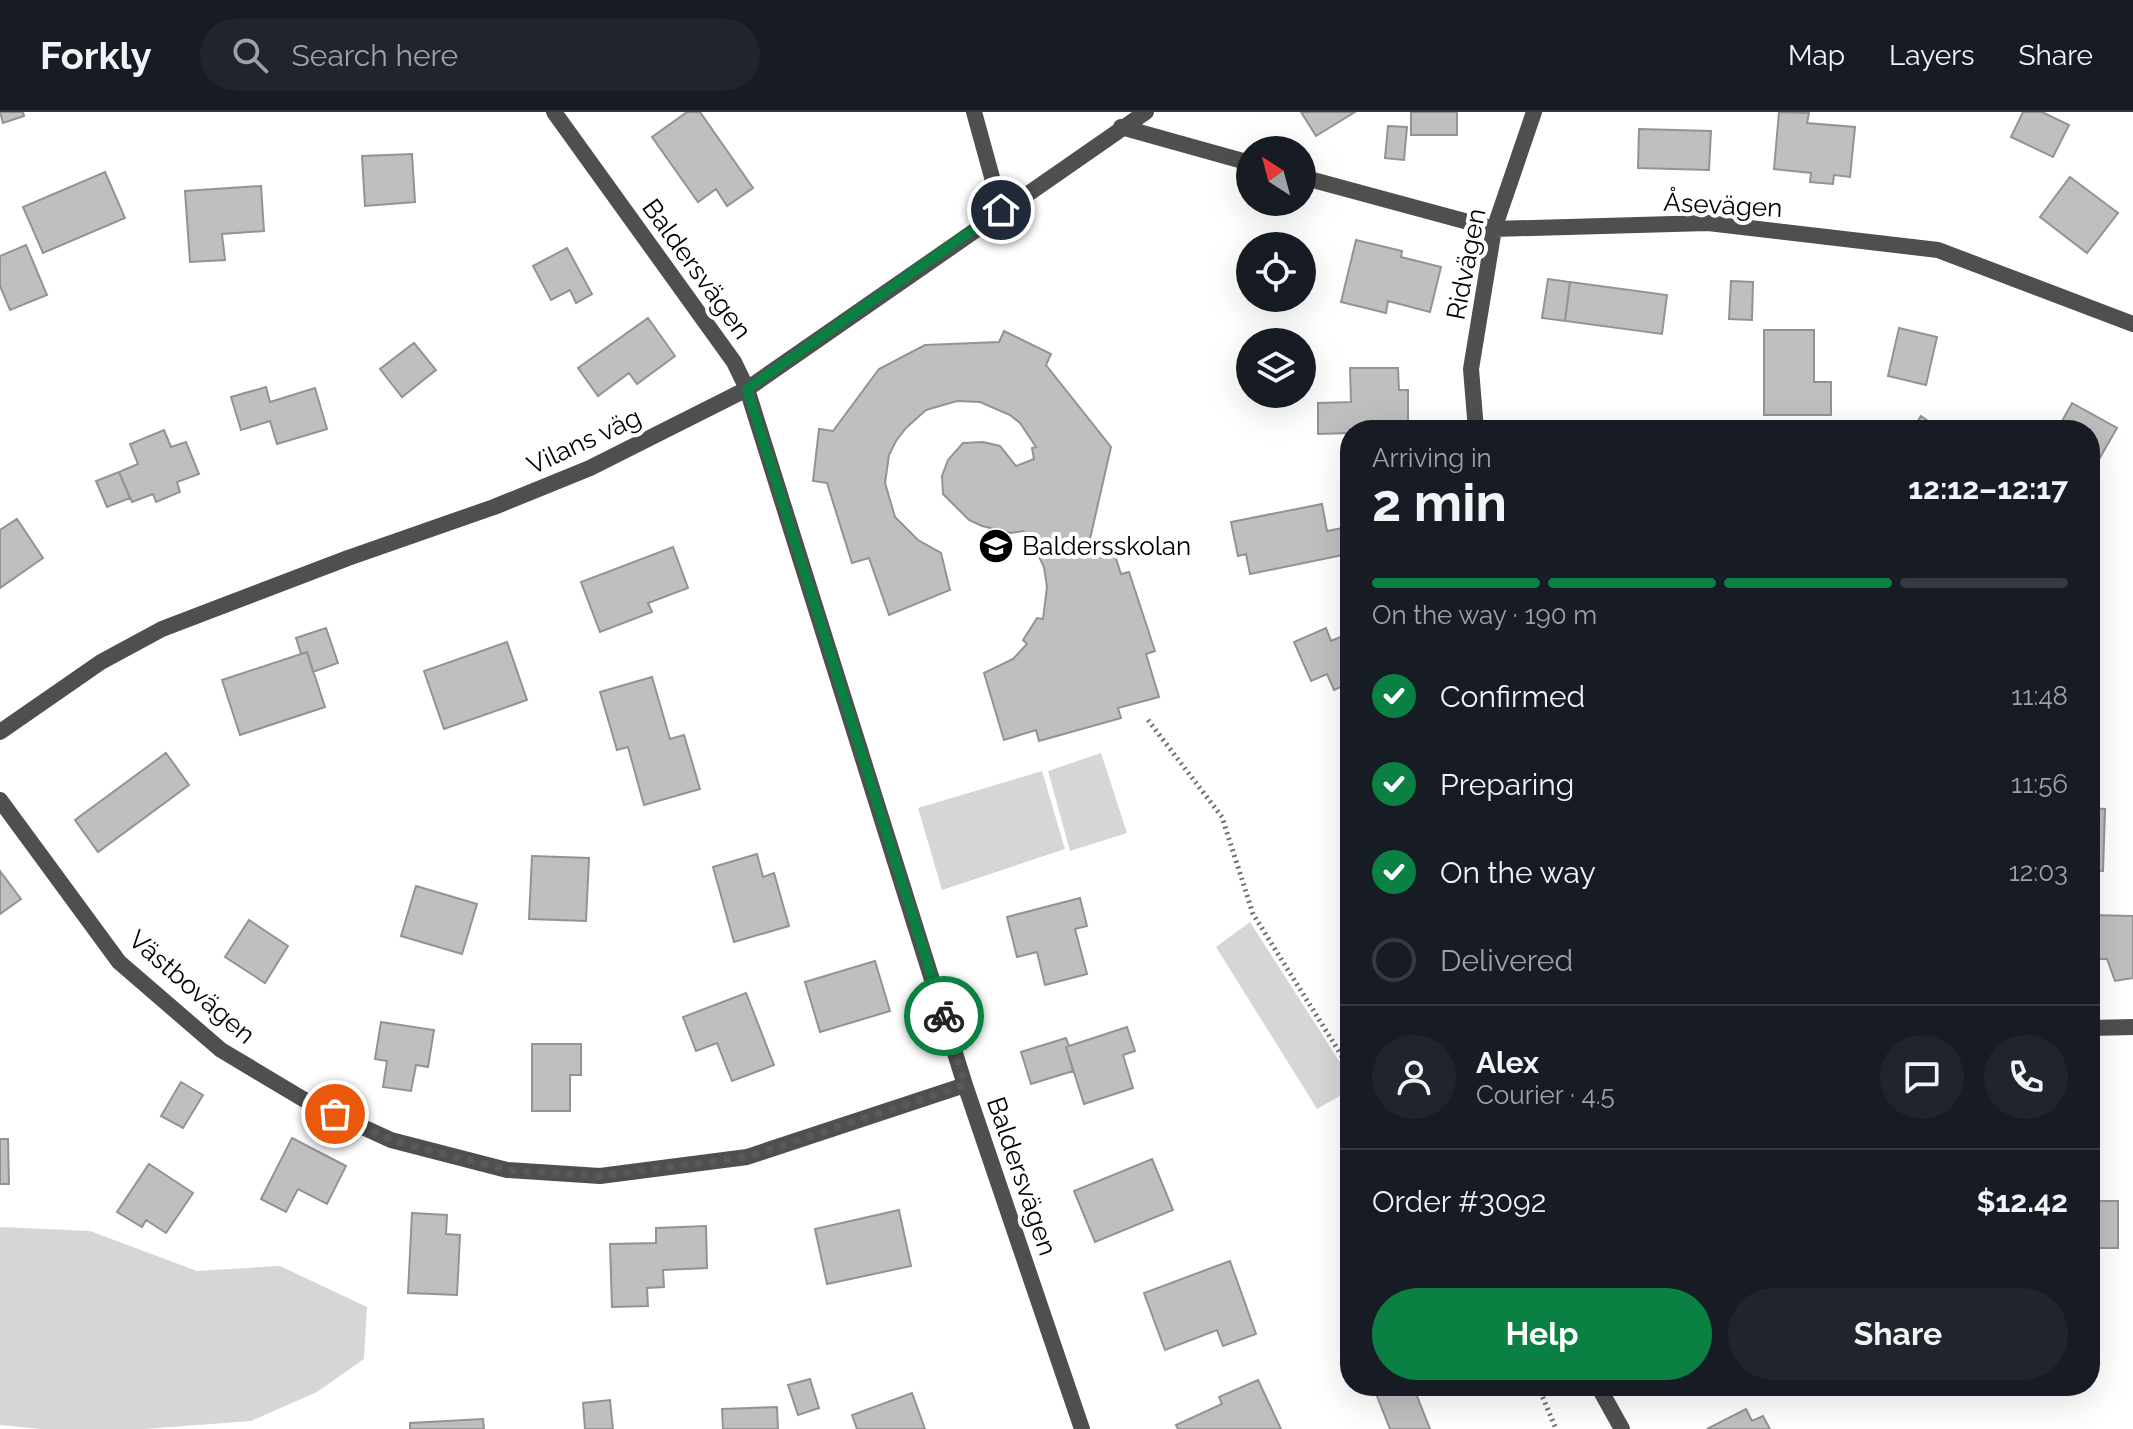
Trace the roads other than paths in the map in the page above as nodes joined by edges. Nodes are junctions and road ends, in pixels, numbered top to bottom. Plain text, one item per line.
1 (554, 112) edge
2 (974, 112) edge
3 (1146, 112) edge
4 (1534, 112) edge
5 (1121, 127) junction
6 (1236, 159) edge
7 (1316, 181) edge
8 (1001, 210) junction
9 (1494, 229) junction
10 (2133, 324) edge
11 (747, 389) junction
12 (1475, 420) edge
13 (0, 732) edge
14 (0, 800) edge
15 (2133, 1027) edge
16 (2100, 1028) edge
17 (965, 1085) junction
18 (1604, 1396) edge
19 (1082, 1429) edge
20 (1622, 1429) edge

1 - 11 street, Baldersvägen
2 - 8 street
3 - 5 street, Vilans väg
4 - 9 street, Ridvägen
5 - 6 street
5 - 8 street, Vilans väg
7 - 9 street, Åsevägen
8 - 11 street, Vilans väg
9 - 10 street, Åsevägen
9 - 12 street, Ridvägen
11 - 13 street, Vilans väg
11 - 17 street, Baldersvägen
14 - 17 street, Västbovägen
15 - 16 street
17 - 19 street, Baldersvägen
18 - 20 street

